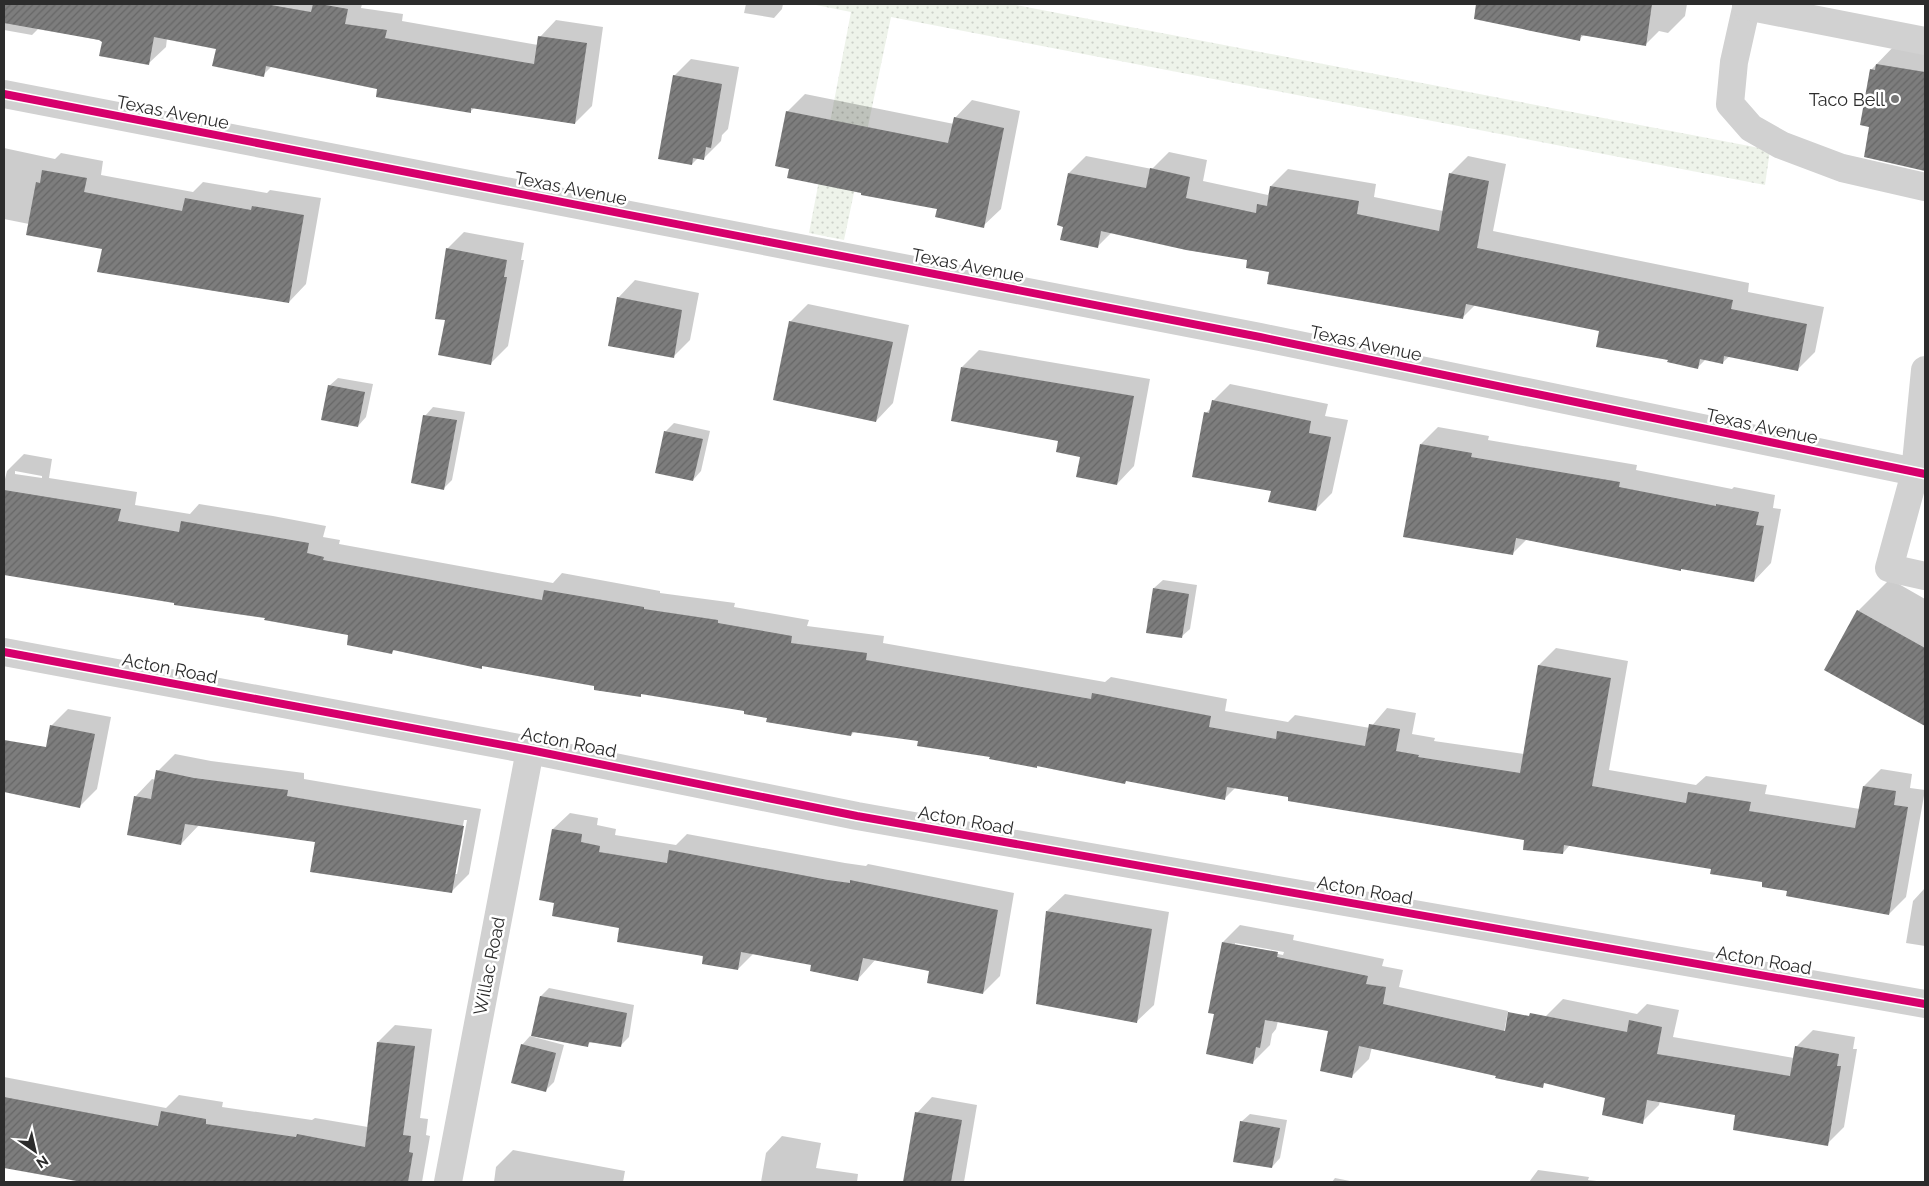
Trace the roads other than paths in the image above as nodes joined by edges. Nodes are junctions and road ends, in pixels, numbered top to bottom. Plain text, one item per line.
1 (1746, 5) edge
2 (1925, 41) edge
3 (4, 94) edge
4 (1925, 187) edge
5 (1925, 370) edge
6 (1920, 473) edge
7 (1925, 576) edge
8 (4, 652) edge
9 (530, 750) junction
10 (1925, 1004) edge
11 (448, 1182) edge

1 - 2 street
1 - 4 street
3 - 6 street, Texas Avenue
5 - 6 street
6 - 7 street
8 - 9 street, Acton Road
9 - 10 street, Acton Road
9 - 11 street, Willac Road

